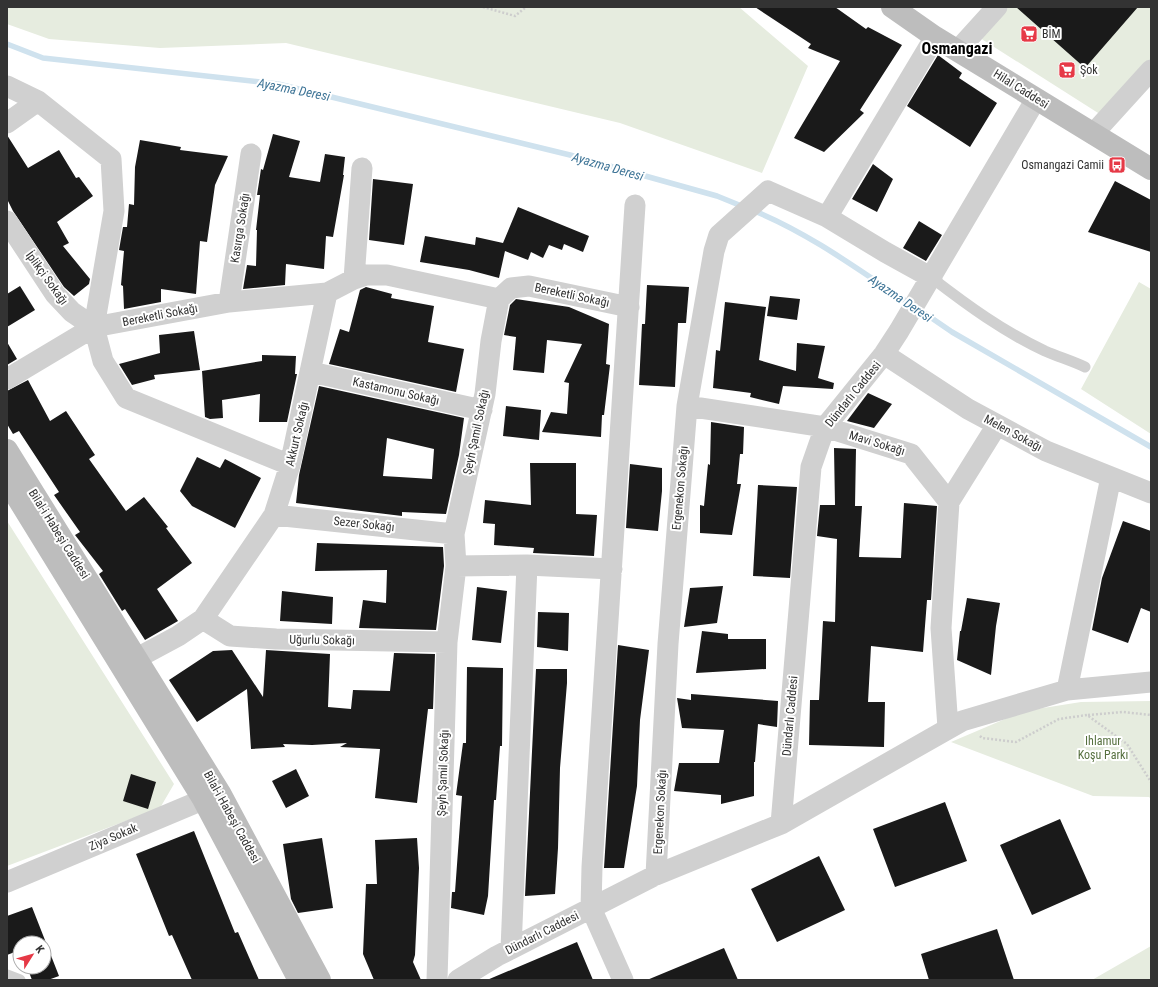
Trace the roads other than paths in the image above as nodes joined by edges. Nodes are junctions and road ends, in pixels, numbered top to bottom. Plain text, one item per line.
1 (892, 7) edge
2 (997, 7) edge
3 (934, 37) junction
4 (958, 50) junction
5 (1151, 70) edge
6 (7, 86) edge
7 (1036, 99) junction
8 (38, 101) junction
9 (7, 122) edge
10 (1093, 134) junction
11 (251, 154) dead end
12 (362, 168) dead end
13 (1151, 169) edge
14 (635, 205) dead end
15 (827, 217) junction
16 (7, 221) edge
17 (932, 278) junction
18 (354, 279) junction
19 (327, 293) junction
20 (499, 299) junction
21 (229, 302) junction
22 (629, 308) junction
23 (94, 327) junction
24 (884, 354) junction
25 (1086, 367) dead end
26 (311, 372) junction
27 (7, 379) edge
28 (687, 406) junction
29 (482, 410) junction
30 (997, 425) junction
31 (825, 427) junction
32 (7, 450) edge
33 (290, 465) junction
34 (1111, 477) junction
35 (7, 481) edge
36 (1151, 493) edge
37 (949, 502) junction
38 (274, 515) junction
39 (454, 534) junction
40 (527, 565) junction
41 (456, 566) junction
42 (612, 569) junction
43 (203, 619) junction
44 (447, 642) junction
45 (130, 664) junction
46 (1151, 682) edge
47 (1067, 690) junction
48 (948, 728) junction
49 (212, 796) junction
50 (781, 824) junction
51 (656, 875) junction
52 (7, 882) edge
53 (591, 908) junction
54 (511, 949) junction
55 (7, 974) edge
56 (20, 980) edge
57 (299, 980) edge
58 (320, 980) edge
59 (437, 980) edge
60 (458, 980) edge
61 (623, 980) edge

1 - 3 street, Hilal Caddesi
2 - 4 street
3 - 4 street, Hilal Caddesi
3 - 15 street
4 - 7 street, Hilal Caddesi
5 - 10 street
6 - 8 street
7 - 10 street, Hilal Caddesi
7 - 17 street, Dündarlı Caddesi
8 - 9 street
8 - 23 street
10 - 13 street, Hilal Caddesi
11 - 21 street, Kasırga Sokağı
12 - 18 street
14 - 22 street
15 - 17 street, Ergenekon Sokağı
15 - 28 street, Ergenekon Sokağı
16 - 23 street, İplikçi Sokağı
17 - 24 street, Dündarlı Caddesi
17 - 25 lane
18 - 19 street
18 - 20 street
19 - 21 street, Bereketli Sokağı
19 - 26 street, Akkurt Sokağı
20 - 22 street, Bereketli Sokağı
20 - 29 street, Şeyh Şamil Sokağı
21 - 23 street, Bereketli Sokağı
22 - 42 street
23 - 27 street, Bereketli Sokağı
23 - 33 street
24 - 30 street, Melen Sokağı
24 - 31 street, Dündarlı Caddesi
26 - 29 street, Kastamonu Sokağı
26 - 33 street, Akkurt Sokağı
28 - 31 street, Mavi Sokağı
28 - 51 street, Ergenekon Sokağı
29 - 39 street, Şeyh Şamil Sokağı
30 - 34 street, Melen Sokağı
30 - 37 street
31 - 37 street, Mavi Sokağı
31 - 50 street, Dündarlı Caddesi
32 - 45 street, Bilal-i Habeşi Caddesi
33 - 38 street, Akkurt Sokağı
34 - 36 street, Melen Sokağı
34 - 47 street
35 - 45 street, Bilal-i Habeşi Caddesi
37 - 48 street
38 - 39 street, Sezer Sokağı
38 - 43 street, Akkurt Sokağı
39 - 41 street, Şeyh Şamil Sokağı
40 - 41 street
40 - 42 street
40 - 54 street
41 - 44 street, Şeyh Şamil Sokağı
42 - 53 street
43 - 44 street, Uğurlu Sokağı
43 - 45 street, Akkurt Sokağı
44 - 59 street, Şeyh Şamil Sokağı
45 - 49 street, Bilal-i Habeşi Caddesi
46 - 47 street, Dündarlı Caddesi
47 - 48 street, Dündarlı Caddesi
48 - 50 street, Dündarlı Caddesi
49 - 52 street, Ziya Sokak
49 - 57 street, Bilal-i Habeşi Caddesi
49 - 58 street, Bilal-i Habeşi Caddesi
50 - 51 street, Dündarlı Caddesi
51 - 53 street, Dündarlı Caddesi
53 - 54 street, Dündarlı Caddesi
53 - 61 street
54 - 60 street, Dündarlı Caddesi
55 - 56 lane

